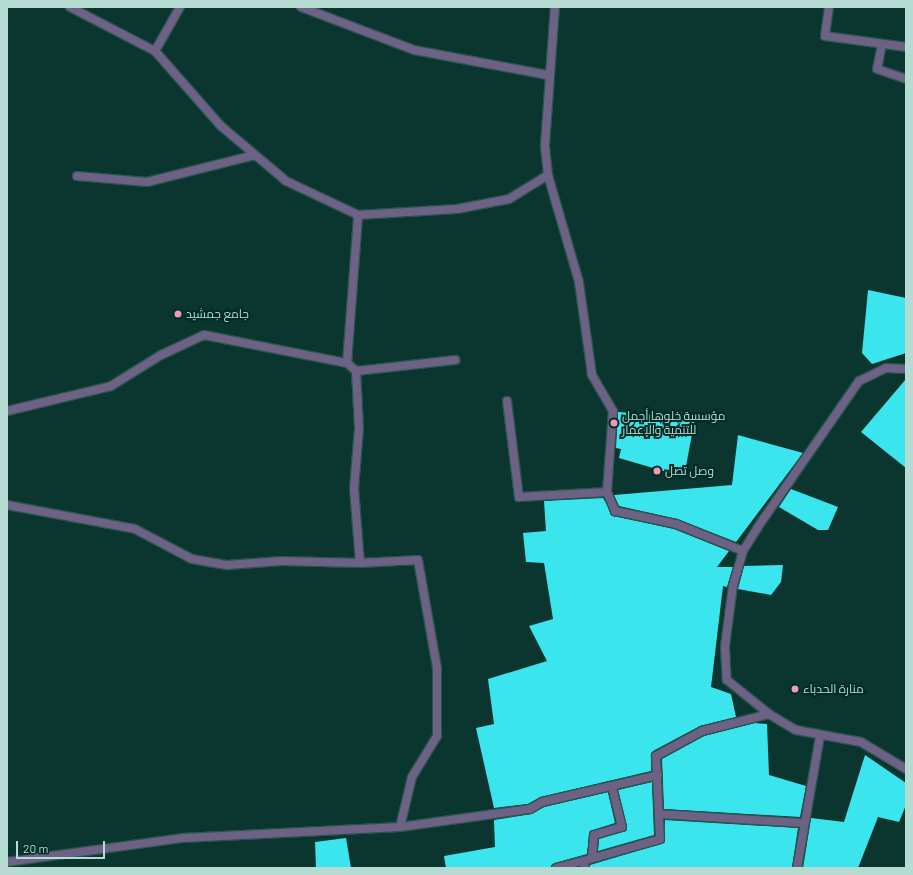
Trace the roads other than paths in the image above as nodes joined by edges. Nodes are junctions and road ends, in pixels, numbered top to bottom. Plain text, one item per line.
1 (70, 7) edge
2 (180, 7) edge
3 (301, 7) edge
4 (555, 7) edge
5 (829, 7) edge
6 (882, 44) junction
7 (906, 47) edge
8 (155, 51) junction
9 (548, 75) junction
10 (906, 79) edge
11 (255, 155) junction
12 (548, 175) junction
13 (77, 176) dead end
14 (358, 215) junction
15 (455, 360) dead end
16 (347, 363) junction
17 (906, 368) edge
18 (356, 371) junction
19 (507, 401) dead end
20 (7, 411) edge
21 (607, 492) junction
22 (7, 505) edge
23 (744, 551) junction
24 (360, 563) junction
25 (769, 714) junction
26 (820, 736) junction
27 (906, 769) edge
28 (658, 775) junction
29 (612, 787) junction
30 (659, 814) junction
31 (803, 823) junction
32 (400, 827) junction
33 (592, 858) junction
34 (7, 862) edge
35 (584, 864) edge
36 (556, 868) edge
37 (797, 868) edge

1 - 8 street
2 - 8 street
3 - 9 street
4 - 9 street
5 - 6 street
6 - 7 street
6 - 10 street
8 - 11 street
9 - 12 street
11 - 13 street
11 - 14 street
12 - 14 street
12 - 21 street
14 - 16 street
15 - 18 street
16 - 18 street
16 - 20 street
17 - 23 street
18 - 24 street
19 - 21 street
21 - 23 street
22 - 24 street
23 - 25 street
24 - 32 street
25 - 26 street
25 - 28 street
26 - 27 street
26 - 31 street
28 - 29 street
28 - 30 street
29 - 32 street
29 - 33 street
30 - 31 street
30 - 33 street
31 - 37 street
32 - 34 street
33 - 35 street
35 - 36 street

